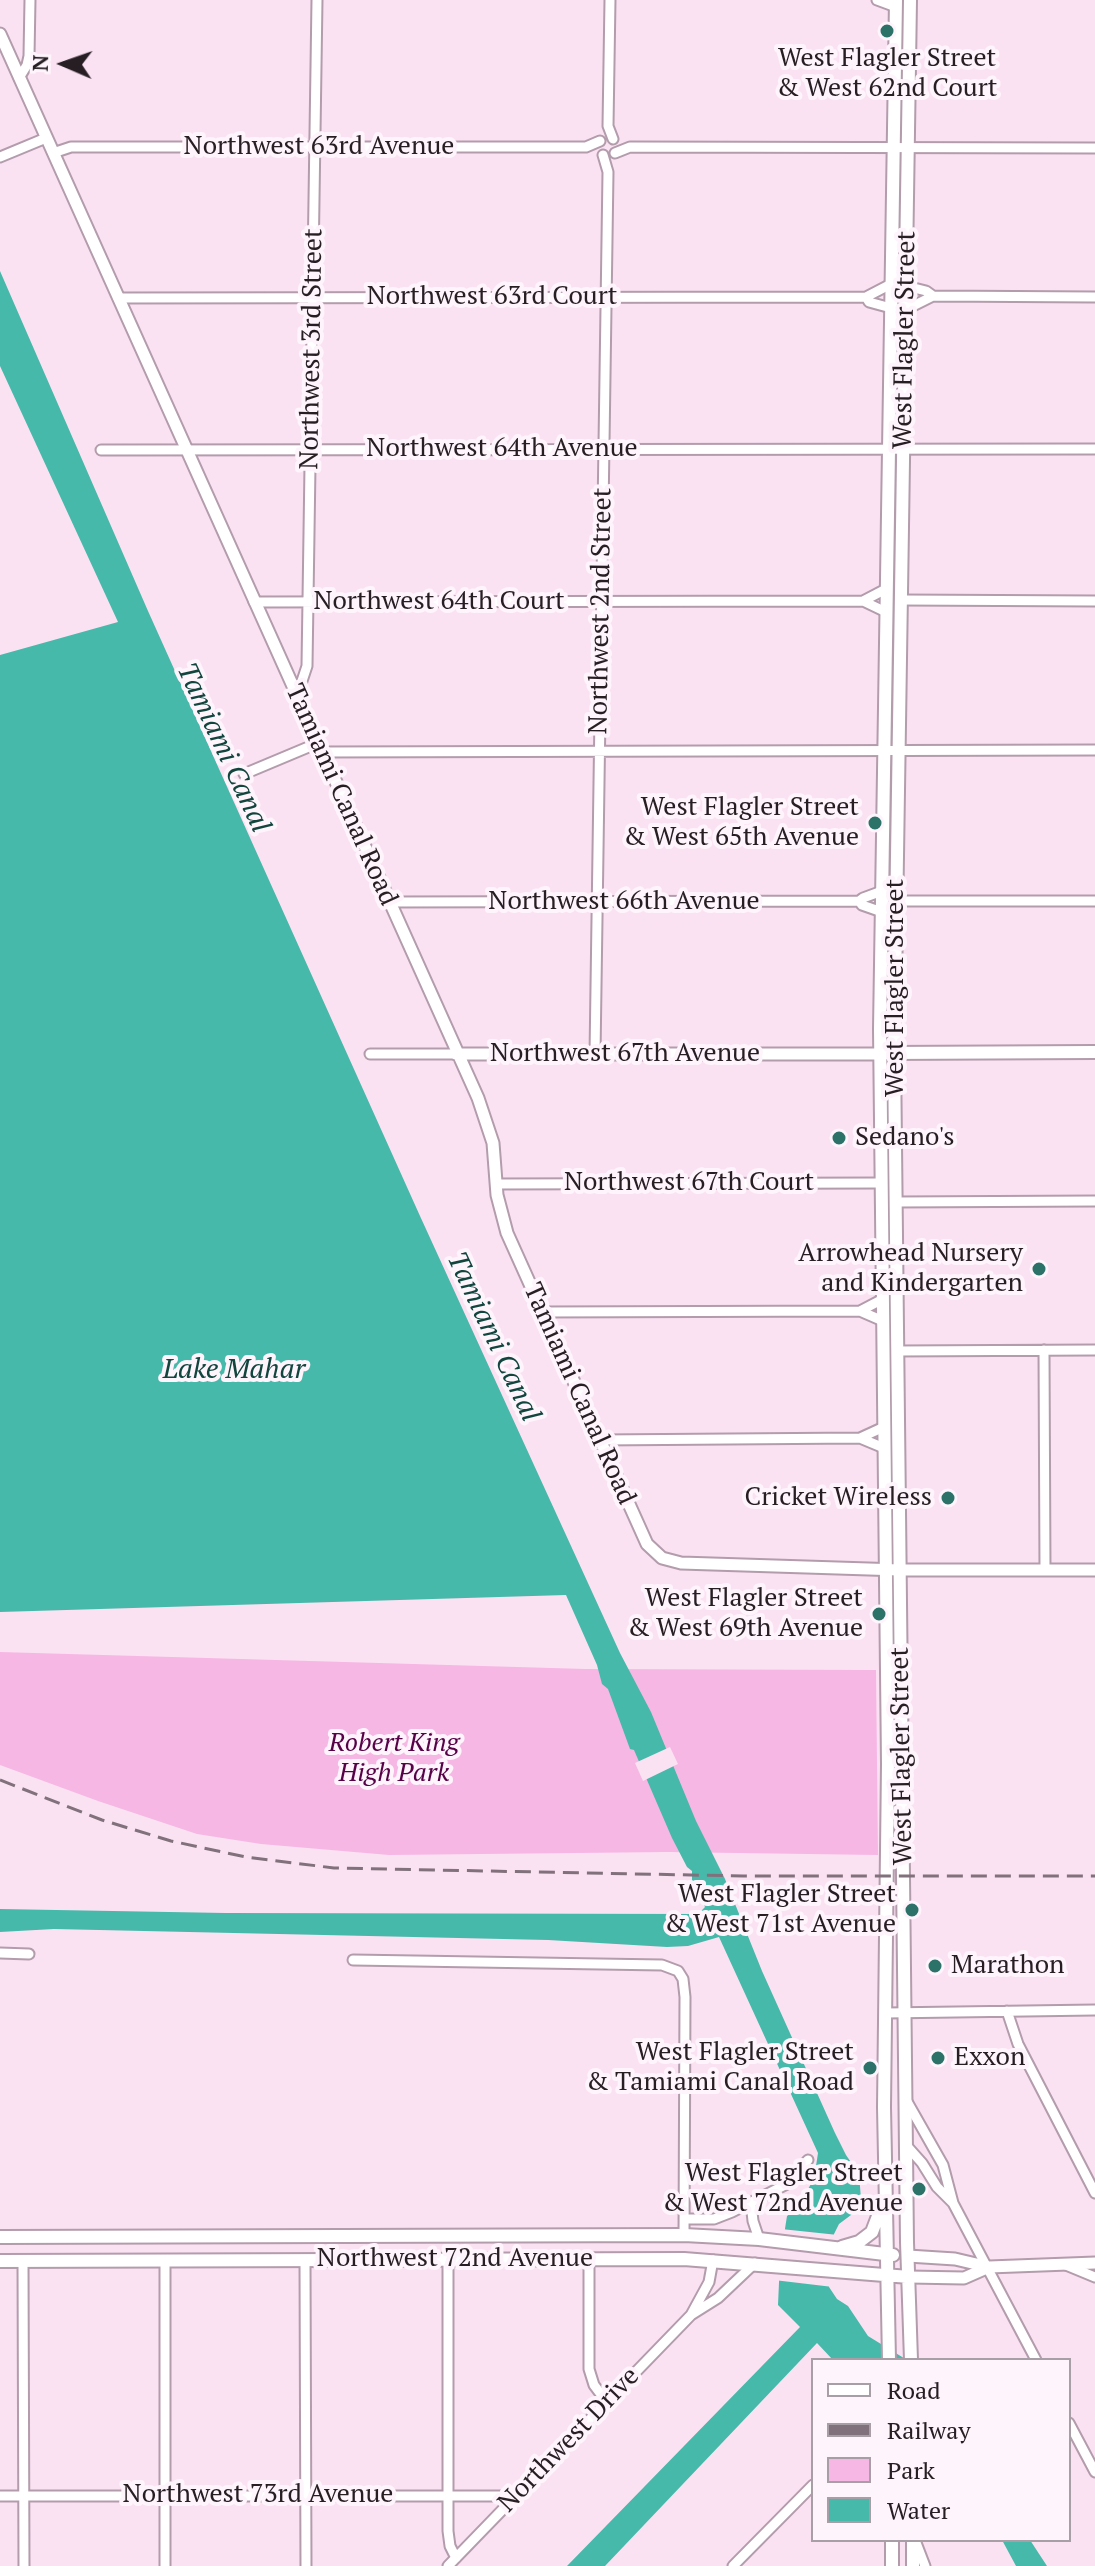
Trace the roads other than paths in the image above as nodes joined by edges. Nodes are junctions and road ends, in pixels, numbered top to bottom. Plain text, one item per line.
1 (30, 0) edge
2 (317, 0) edge
3 (610, 0) edge
4 (877, 0) edge
5 (910, 0) edge
6 (896, 4) edge
7 (0, 34) edge
8 (19, 78) junction
9 (608, 126) junction
10 (46, 138) junction
11 (601, 140) junction
12 (614, 140) junction
13 (586, 147) junction
14 (630, 147) junction
15 (908, 147) junction
16 (315, 148) junction
17 (893, 148) junction
18 (1095, 148) edge
19 (53, 153) junction
20 (608, 154) junction
21 (0, 157) edge
22 (891, 284) junction
23 (906, 286) junction
24 (933, 296) junction
25 (314, 297) junction
26 (606, 297) junction
27 (866, 297) junction
28 (1095, 297) edge
29 (118, 298) junction
30 (891, 308) junction
31 (905, 310) junction
32 (186, 449) junction
33 (310, 449) junction
34 (604, 449) junction
35 (889, 449) junction
36 (903, 449) junction
37 (1095, 449) edge
38 (101, 450) dead end
39 (886, 589) junction
40 (901, 600) junction
41 (601, 601) junction
42 (863, 601) junction
43 (1095, 601) edge
44 (254, 602) junction
45 (308, 602) junction
46 (886, 612) junction
47 (297, 696) junction
48 (320, 747) junction
49 (899, 750) junction
50 (1095, 750) edge
51 (598, 751) junction
52 (884, 751) junction
53 (244, 774) dead end
54 (882, 891) junction
55 (859, 901) junction
56 (896, 901) junction
57 (1095, 901) edge
58 (389, 902) junction
59 (597, 902) junction
60 (882, 912) junction
61 (1095, 1052) edge
62 (894, 1053) junction
63 (370, 1054) dead end
64 (456, 1054) junction
65 (595, 1054) junction
66 (880, 1054) junction
67 (881, 1183) junction
68 (496, 1184) junction
69 (1095, 1201) edge
70 (896, 1202) junction
71 (883, 1299) junction
72 (860, 1311) junction
73 (542, 1312) junction
74 (883, 1321) junction
75 (1044, 1350) junction
76 (1095, 1350) edge
77 (897, 1351) junction
78 (884, 1427) junction
79 (860, 1438) junction
80 (599, 1440) junction
81 (884, 1448) junction
82 (886, 1569) junction
83 (900, 1570) junction
84 (1045, 1570) junction
85 (1095, 1570) edge
86 (888, 1764) junction
87 (903, 1764) junction
88 (0, 1953) edge
89 (29, 1954) dead end
90 (353, 1960) dead end
91 (1095, 2010) edge
92 (1007, 2011) junction
93 (886, 2013) junction
94 (904, 2013) junction
95 (905, 2097) junction
96 (906, 2145) junction
97 (808, 2160) dead end
98 (886, 2192) junction
99 (1095, 2193) edge
100 (751, 2203) junction
101 (953, 2203) junction
102 (684, 2219) junction
103 (590, 2234) junction
104 (304, 2235) junction
105 (448, 2235) junction
106 (684, 2235) junction
107 (23, 2236) junction
108 (165, 2236) junction
109 (0, 2237) edge
110 (759, 2239) junction
111 (838, 2248) junction
112 (888, 2255) junction
113 (908, 2256) junction
114 (589, 2258) junction
115 (448, 2259) junction
116 (684, 2259) junction
117 (165, 2260) junction
118 (305, 2260) junction
119 (713, 2260) junction
120 (0, 2261) edge
121 (23, 2261) junction
122 (755, 2263) junction
123 (1095, 2263) edge
124 (1062, 2264) junction
125 (989, 2267) junction
126 (888, 2276) junction
127 (909, 2277) junction
128 (1095, 2277) edge
129 (691, 2315) junction
130 (889, 2358) edge
131 (911, 2358) edge
132 (1035, 2358) edge
133 (606, 2401) junction
134 (1071, 2427) edge
135 (1095, 2472) edge
136 (811, 2487) edge
137 (165, 2495) junction
138 (448, 2495) junction
139 (0, 2496) edge
140 (24, 2496) junction
141 (306, 2496) junction
142 (517, 2496) junction
143 (892, 2542) edge
144 (914, 2542) edge
145 (915, 2542) edge
146 (452, 2562) edge
147 (24, 2566) edge
148 (165, 2566) edge
149 (306, 2566) edge
150 (733, 2566) edge
151 (892, 2566) edge
152 (913, 2566) edge
153 (925, 2566) edge

1 - 8 street
2 - 16 street, Northwest 3rd Street
3 - 9 street, Northwest 2nd Street
4 - 6 street
5 - 15 main road, West Flagler Street
6 - 17 main road, West Flagler Street
7 - 8 street, Tamiami Canal Road
8 - 10 street, Tamiami Canal Road
9 - 11 street, Northwest 2nd Street
9 - 12 street, Northwest 2nd Street
10 - 19 street, Tamiami Canal Road
10 - 21 street
11 - 12 street
11 - 13 street, Northwest 63rd Avenue
11 - 20 street, Northwest 2nd Street
12 - 14 street
12 - 20 street, Northwest 2nd Street
13 - 16 street, Northwest 63rd Avenue
13 - 20 street, Northwest 63rd Avenue
14 - 17 street
14 - 20 street
15 - 17 street
15 - 18 street
15 - 23 main road, West Flagler Street
16 - 19 street, Northwest 63rd Avenue
16 - 25 street, Northwest 3rd Street
17 - 22 main road, West Flagler Street
19 - 29 street, Tamiami Canal Road
20 - 26 street, Northwest 2nd Street
22 - 27 street, Northwest 63rd Court
22 - 30 main road, West Flagler Street
23 - 24 street
23 - 31 main road, West Flagler Street
24 - 28 street
24 - 31 street
25 - 26 street, Northwest 63rd Court
25 - 29 street, Northwest 63rd Court
25 - 33 street, Northwest 3rd Street
26 - 27 street, Northwest 63rd Court
26 - 34 street, Northwest 2nd Street
27 - 30 street, Northwest 63rd Court
29 - 32 street, Tamiami Canal Road
30 - 35 main road, West Flagler Street
31 - 36 main road, West Flagler Street
32 - 33 street, Northwest 64th Avenue
32 - 38 street, Northwest 64th Avenue
32 - 44 street, Tamiami Canal Road
33 - 34 street, Northwest 64th Avenue
33 - 45 street, Northwest 3rd Street
34 - 35 street, Northwest 64th Avenue
34 - 41 street, Northwest 2nd Street
35 - 36 street, Northwest 64th Avenue
35 - 39 main road, West Flagler Street
36 - 37 street, Northwest 64th Avenue
36 - 40 main road, West Flagler Street
39 - 42 street, Northwest 64th Court
39 - 46 main road, West Flagler Street
40 - 43 street
40 - 49 main road, West Flagler Street
41 - 42 street, Northwest 64th Court
41 - 45 street, Northwest 64th Court
41 - 51 street, Northwest 2nd Street
42 - 46 street, Northwest 64th Court
44 - 45 street, Northwest 64th Court
44 - 47 street, Tamiami Canal Road
45 - 47 street, Northwest 3rd Street
46 - 52 main road, West Flagler Street
47 - 48 street, Tamiami Canal Road
48 - 51 street
48 - 53 street
48 - 58 street, Tamiami Canal Road
49 - 50 street
49 - 52 street
49 - 56 main road, West Flagler Street
51 - 52 street
51 - 59 street, Northwest 2nd Street
52 - 54 main road, West Flagler Street
54 - 55 street, Northwest 66th Avenue
54 - 60 main road, West Flagler Street
55 - 59 street, Northwest 66th Avenue
55 - 60 street, Northwest 66th Avenue
56 - 57 street
56 - 62 main road, West Flagler Street
58 - 59 street, Northwest 66th Avenue
58 - 64 street, Tamiami Canal Road
59 - 65 street, Northwest 2nd Street
60 - 66 main road, West Flagler Street
61 - 62 main road
62 - 66 main road
62 - 70 main road, West Flagler Street
63 - 64 street, Northwest 67th Avenue
64 - 65 street, Northwest 67th Avenue
64 - 68 street, Tamiami Canal Road
65 - 66 street, Northwest 67th Avenue
66 - 67 main road, West Flagler Street
67 - 68 street, Northwest 67th Court
67 - 71 main road, West Flagler Street
68 - 73 street, Tamiami Canal Road
69 - 70 street
70 - 77 main road, West Flagler Street
71 - 72 street
71 - 74 main road, West Flagler Street
72 - 73 street
72 - 74 street
73 - 80 street, Tamiami Canal Road
74 - 78 main road, West Flagler Street
75 - 76 street
75 - 77 street
75 - 84 street
77 - 83 main road, West Flagler Street
78 - 79 street
78 - 81 main road, West Flagler Street
79 - 80 street
79 - 81 street
80 - 82 street, Tamiami Canal Road
81 - 82 main road, West Flagler Street
82 - 83 street
82 - 86 main road, West Flagler Street
83 - 84 street
83 - 87 main road, West Flagler Street
84 - 85 street
86 - 87 main road
86 - 93 main road, West Flagler Street
87 - 94 main road, West Flagler Street
88 - 89 street
90 - 102 street
91 - 92 street
92 - 94 street
92 - 99 street
93 - 94 street
93 - 98 main road, West Flagler Street
94 - 95 main road, West Flagler Street
95 - 96 main road, West Flagler Street
95 - 101 street
96 - 101 street
96 - 113 main road, West Flagler Street
97 - 100 street
98 - 111 main road
98 - 112 main road, West Flagler Street
100 - 102 street
100 - 110 street
101 - 125 street
102 - 106 street
103 - 105 main road, Northwest 72nd Avenue
103 - 106 main road, Northwest 72nd Avenue
103 - 114 main road
104 - 105 main road, Northwest 72nd Avenue
104 - 108 main road, Northwest 72nd Avenue
104 - 118 main road
105 - 115 main road
106 - 110 main road, Northwest 72nd Avenue
106 - 116 main road
107 - 108 main road, Northwest 72nd Avenue
107 - 109 main road, Northwest 72nd Avenue
107 - 121 main road
108 - 117 main road
110 - 111 main road, Northwest 72nd Avenue
111 - 112 main road, Northwest 72nd Avenue
112 - 113 main road, Northwest 72nd Avenue
112 - 126 main road, West Flagler Street
113 - 125 street
113 - 127 main road, West Flagler Street
114 - 115 main road, Northwest 72nd Avenue
114 - 116 main road, Northwest 72nd Avenue
114 - 133 street
115 - 118 main road, Northwest 72nd Avenue
115 - 138 street
116 - 119 main road, Northwest 72nd Avenue
117 - 118 main road, Northwest 72nd Avenue
117 - 121 main road, Northwest 72nd Avenue
117 - 137 street
118 - 141 street
119 - 122 main road, Northwest 72nd Avenue
119 - 129 street, Northwest Drive
120 - 121 main road, Northwest 72nd Avenue
121 - 140 street
122 - 126 main road, Northwest 72nd Avenue
122 - 129 street, Northwest Drive
123 - 124 street
124 - 125 street
124 - 128 street
125 - 127 street
125 - 132 street
126 - 127 main road, Northwest 72nd Avenue
126 - 130 main road, West Flagler Street
127 - 131 main road, West Flagler Street
129 - 133 street, Northwest Drive
133 - 142 street, Northwest Drive
134 - 135 street
136 - 150 street
137 - 140 street, Northwest 73rd Avenue
137 - 141 street, Northwest 73rd Avenue
137 - 148 street
138 - 141 street, Northwest 73rd Avenue
138 - 142 street, Northwest 73rd Avenue
138 - 146 street
139 - 140 street, Northwest 73rd Avenue
140 - 147 street
141 - 149 street
142 - 146 street, Northwest Drive
143 - 151 main road
144 - 152 main road
145 - 153 street

